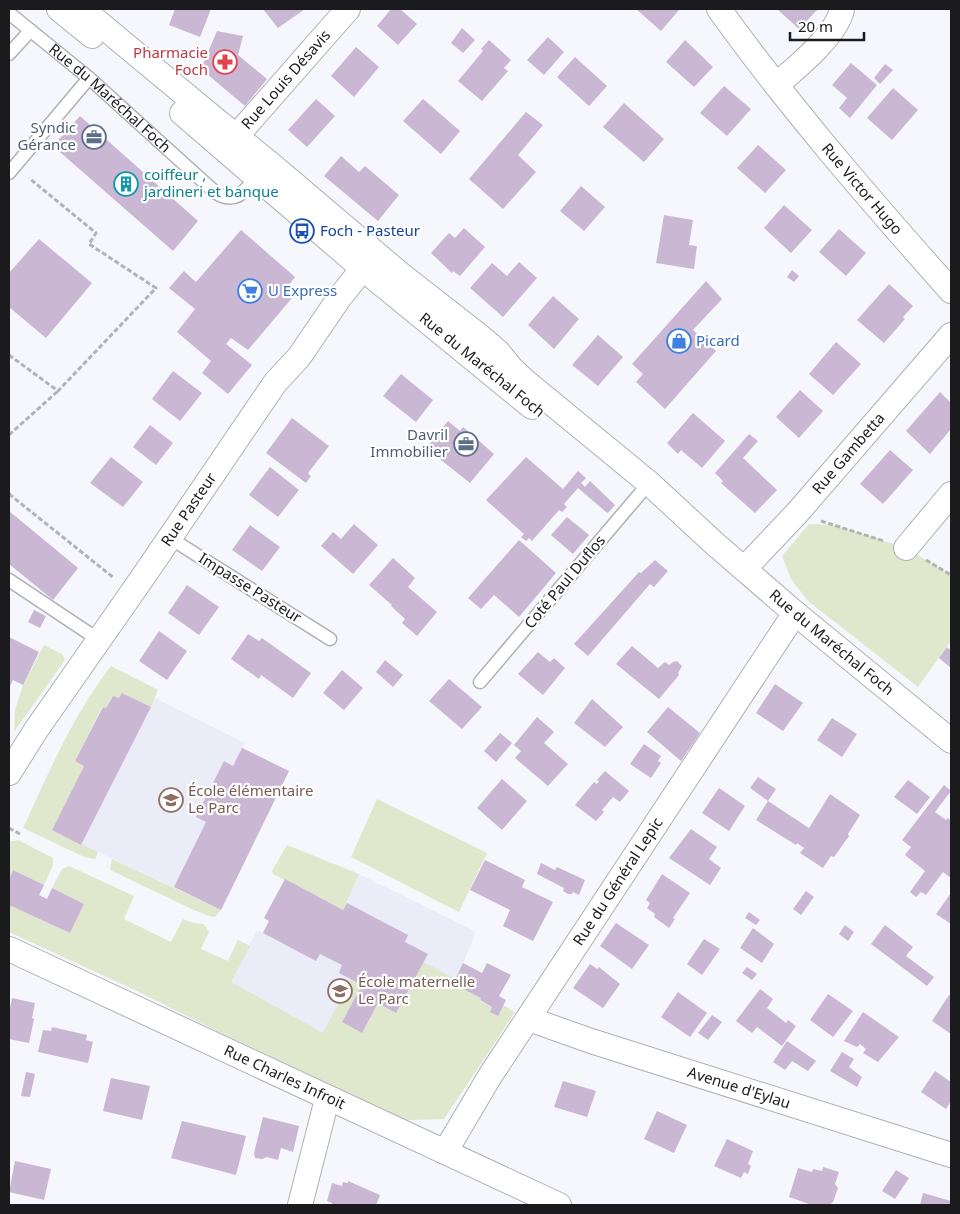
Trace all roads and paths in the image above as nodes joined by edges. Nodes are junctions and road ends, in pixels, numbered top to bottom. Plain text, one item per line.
1 (59, 9) edge
2 (82, 9) edge
3 (348, 9) edge
4 (720, 9) edge
5 (842, 9) edge
6 (9, 13) edge
7 (30, 31) junction
8 (9, 54) edge
9 (89, 78) junction
10 (776, 85) junction
11 (230, 143) junction
12 (262, 169) junction
13 (12, 170) edge
14 (369, 261) junction
15 (951, 291) edge
16 (951, 335) edge
17 (9, 355) edge
18 (58, 390) junction
19 (9, 435) edge
20 (645, 488) junction
21 (9, 494) edge
22 (951, 494) edge
23 (797, 513) junction
24 (170, 538) junction
25 (906, 548) joint
26 (744, 569) junction
27 (9, 580) edge
28 (132, 593) junction
29 (796, 614) junction
30 (330, 639) dead end
31 (99, 640) junction
32 (480, 682) dead end
33 (951, 741) edge
34 (9, 773) edge
35 (9, 828) edge
36 (20, 834) dead end
37 (9, 949) edge
38 (529, 1019) junction
39 (329, 1098) junction
40 (445, 1152) junction
41 (951, 1155) edge
42 (300, 1205) edge
43 (559, 1205) edge

1 - 11 street, Rue du Maréchal Foch
2 - 11 street, Rue du Maréchal Foch
3 - 11 street, Rue Louis Désavis
4 - 10 street, Rue Victor Hugo
5 - 10 street
6 - 7 lane, Rue du Maréchal Foch
7 - 8 lane
7 - 9 lane, Rue du Maréchal Foch
9 - 12 lane, Rue du Maréchal Foch
9 - 13 lane
10 - 15 street, Rue Victor Hugo
11 - 12 street, Rue du Maréchal Foch
12 - 14 street, Rue du Maréchal Foch
13 - 18 path
14 - 20 street, Rue du Maréchal Foch
14 - 24 street, Rue Pasteur
16 - 23 street, Rue Gambetta
17 - 18 path
18 - 19 path
20 - 26 street, Rue du Maréchal Foch
20 - 32 lane, Coté Paul Duflos
21 - 28 path
22 - 25 street
23 - 25 path
23 - 26 street, Rue Gambetta
24 - 28 street, Rue Pasteur
24 - 30 lane, Impasse Pasteur
26 - 29 street, Rue du Maréchal Foch
27 - 31 lane
28 - 31 street, Rue Pasteur
29 - 33 street, Rue du Maréchal Foch
29 - 38 street, Rue du Général Lepic
31 - 34 street, Rue Pasteur
35 - 36 path
37 - 39 street, Rue Charles Infroit
38 - 40 street, Rue du Général Lepic
38 - 41 street, Avenue d'Eylau
39 - 40 street, Rue Charles Infroit
39 - 42 street
40 - 43 street, Rue Charles Infroit

